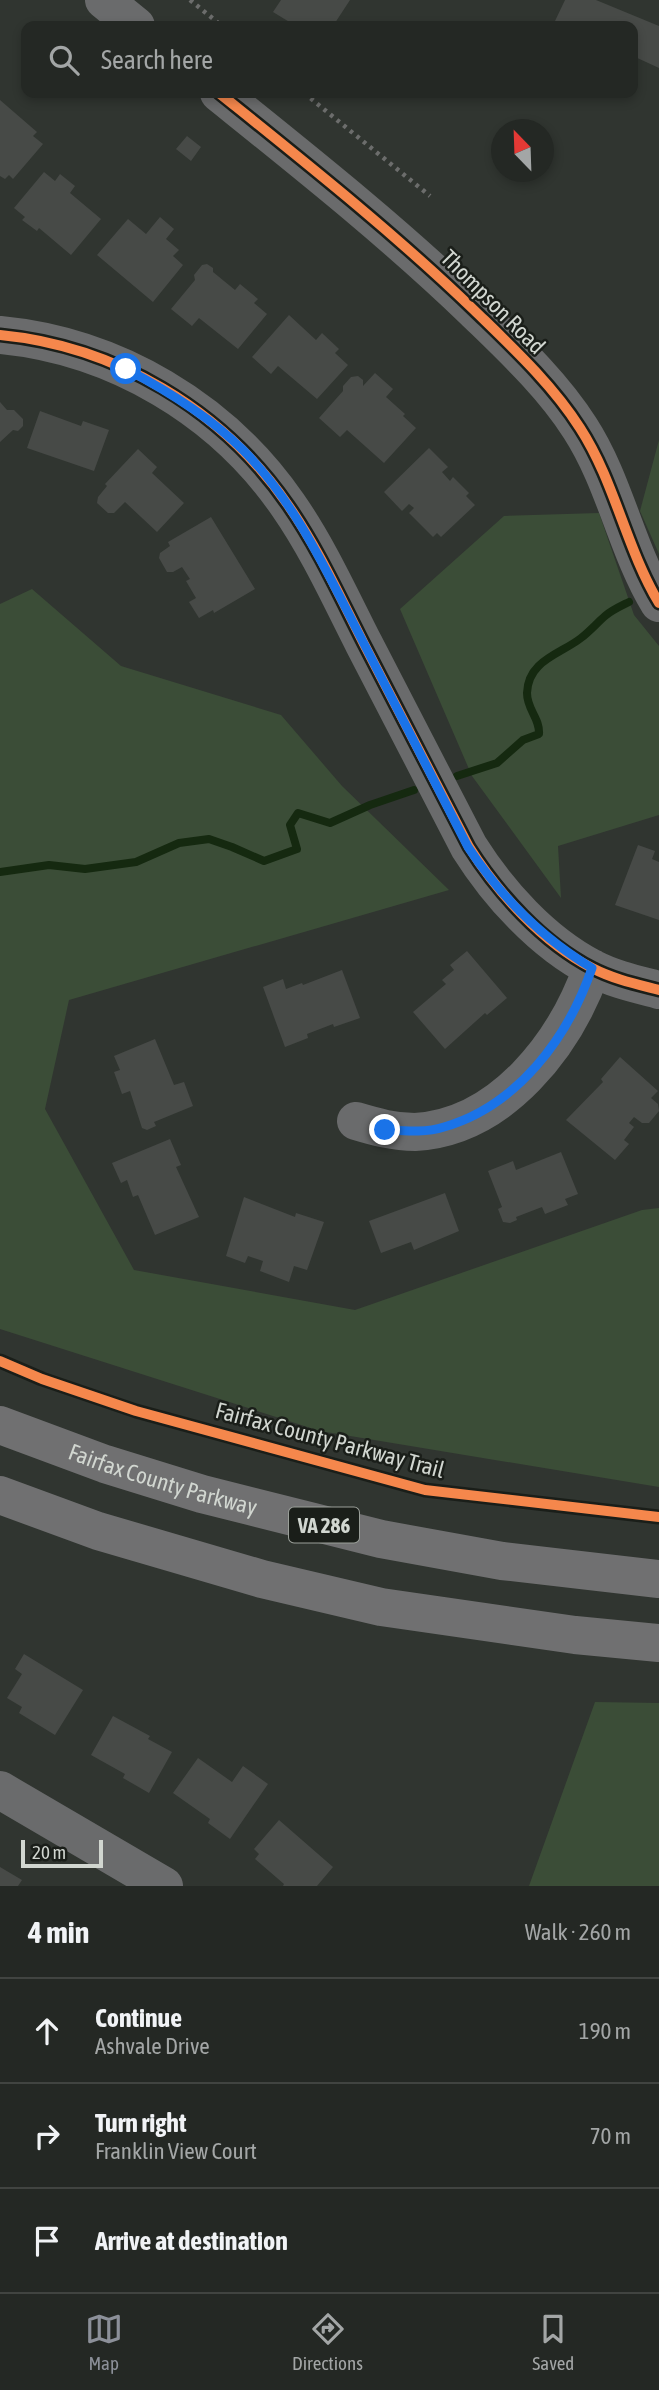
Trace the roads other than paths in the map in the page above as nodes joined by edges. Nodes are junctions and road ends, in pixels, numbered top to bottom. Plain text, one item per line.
1 (104, 0) edge
2 (130, 21) edge
3 (225, 98) edge
4 (0, 335) edge
5 (659, 603) edge
6 (592, 968) junction
7 (659, 990) edge
8 (356, 1121) dead end
9 (0, 1425) edge
10 (0, 1495) edge
11 (659, 1579) edge
12 (659, 1643) edge
13 (0, 1790) edge
14 (164, 1886) edge

1 - 2 street
3 - 5 street, Thompson Road
4 - 6 street
6 - 7 street
6 - 8 street
9 - 11 highway, Fairfax County Parkway / VA 286
10 - 12 highway
13 - 14 street

